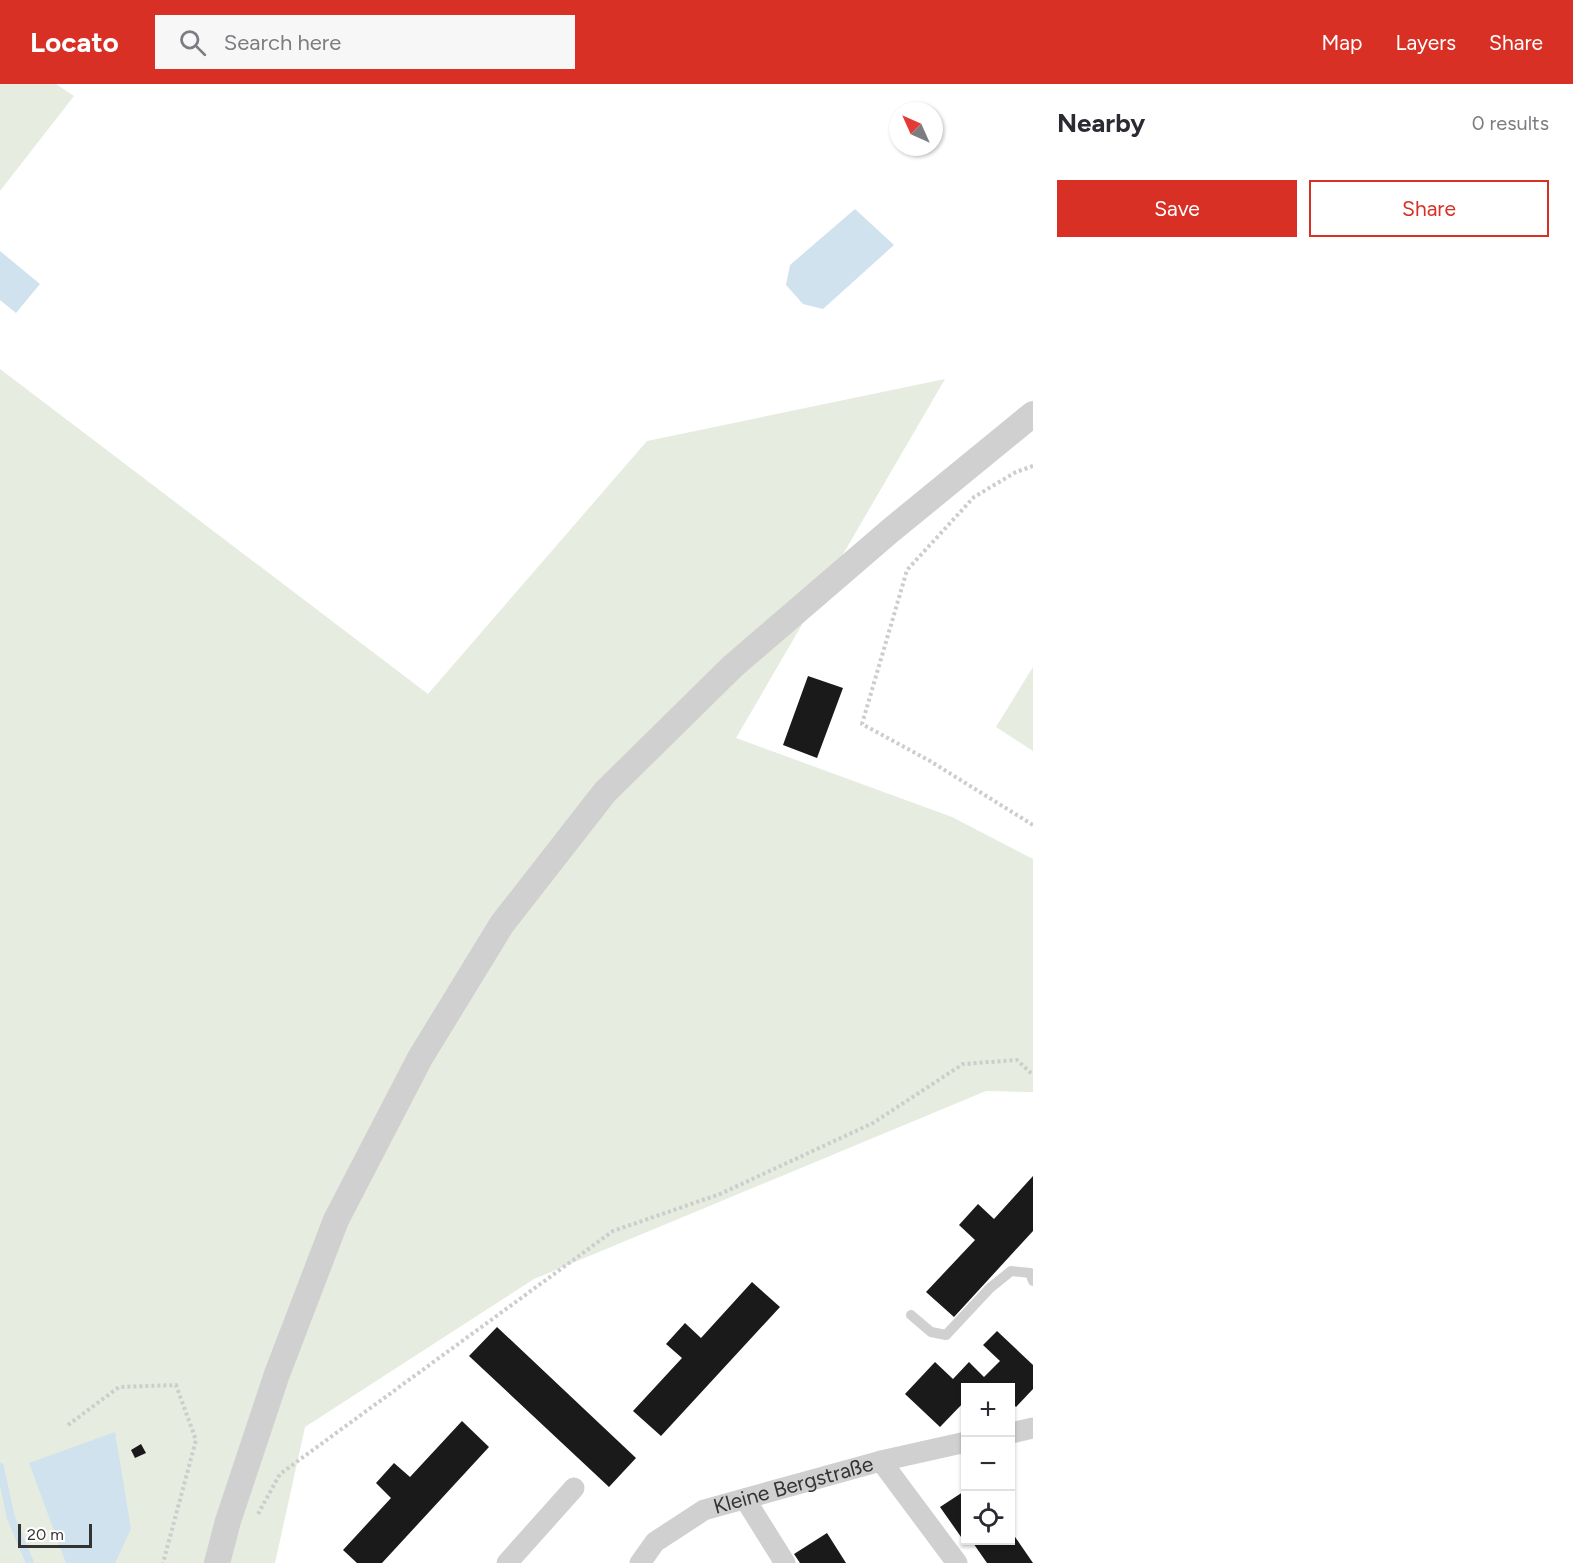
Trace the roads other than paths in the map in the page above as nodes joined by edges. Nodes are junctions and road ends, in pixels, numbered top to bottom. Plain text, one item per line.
1 (1033, 414) edge
2 (1033, 1281) edge
3 (911, 1315) dead end
4 (961, 1444) edge
5 (880, 1461) junction
6 (574, 1488) dead end
7 (745, 1499) junction
8 (217, 1563) edge
9 (507, 1563) edge
10 (640, 1563) edge
11 (785, 1563) edge
12 (957, 1563) edge

1 - 8 street
2 - 3 lane
4 - 5 street, Kleine Bergstraße
5 - 7 street, Kleine Bergstraße
5 - 12 street
6 - 9 street
7 - 10 street, Kleine Bergstraße
7 - 11 street

